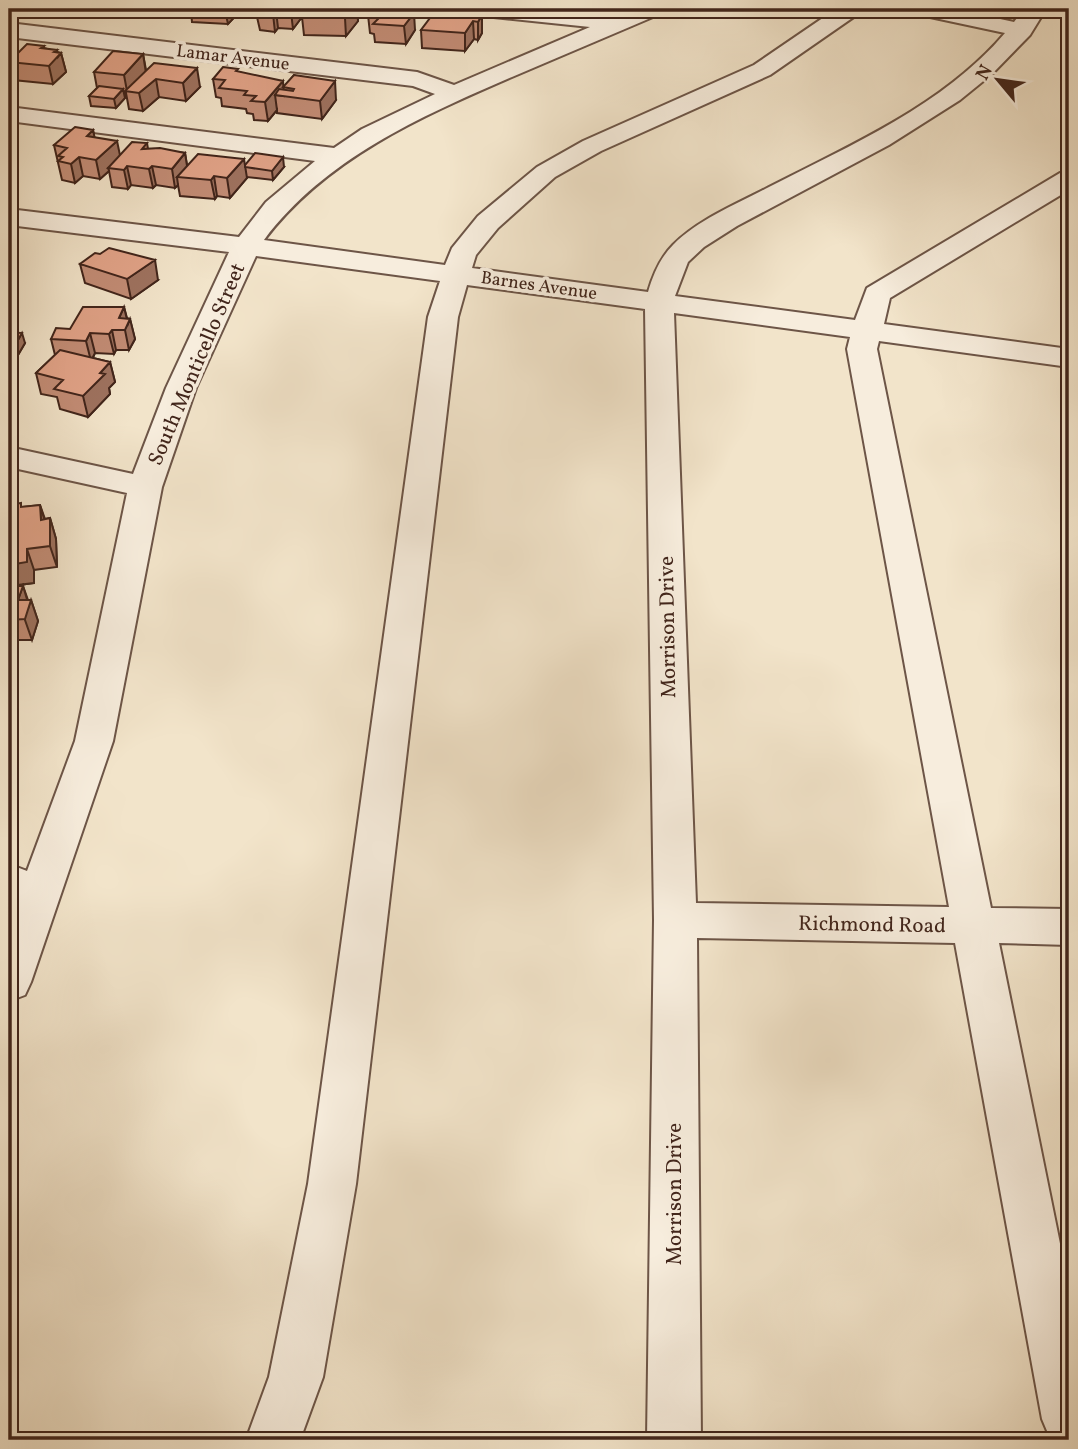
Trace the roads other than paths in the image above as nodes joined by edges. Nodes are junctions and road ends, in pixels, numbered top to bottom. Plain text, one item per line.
1 (484, 9) edge
2 (652, 9) edge
3 (850, 9) edge
4 (924, 9) edge
5 (1029, 19) edge
6 (622, 24) junction
7 (9, 30) edge
8 (455, 93) junction
9 (9, 114) edge
10 (338, 156) junction
11 (1069, 179) edge
12 (9, 217) edge
13 (246, 246) junction
14 (456, 274) junction
15 (659, 301) junction
16 (867, 330) junction
17 (1069, 358) edge
18 (9, 457) edge
19 (145, 488) junction
20 (25, 888) edge
21 (675, 920) junction
22 (974, 925) junction
23 (1069, 927) edge
24 (9, 982) edge
25 (1069, 1419) edge
26 (273, 1440) edge
27 (674, 1440) edge

1 - 6 street
2 - 6 street, South Monticello Street
3 - 14 street
4 - 5 street
5 - 15 street, Morrison Drive
6 - 8 street, South Monticello Street
7 - 8 street, Lamar Avenue
8 - 10 street, South Monticello Street
9 - 10 street
10 - 13 street, South Monticello Street
11 - 16 street
12 - 13 street, Barnes Avenue
13 - 14 street, Barnes Avenue
13 - 19 street, South Monticello Street
14 - 15 street, Barnes Avenue
14 - 26 street
15 - 16 street, Barnes Avenue
15 - 21 street, Morrison Drive
16 - 17 street, Barnes Avenue
16 - 22 street
18 - 19 street
19 - 20 street, South Monticello Street
20 - 24 street, South Monticello Street
21 - 22 street, Richmond Road
21 - 27 street, Morrison Drive
22 - 23 street, Richmond Road
22 - 25 street

